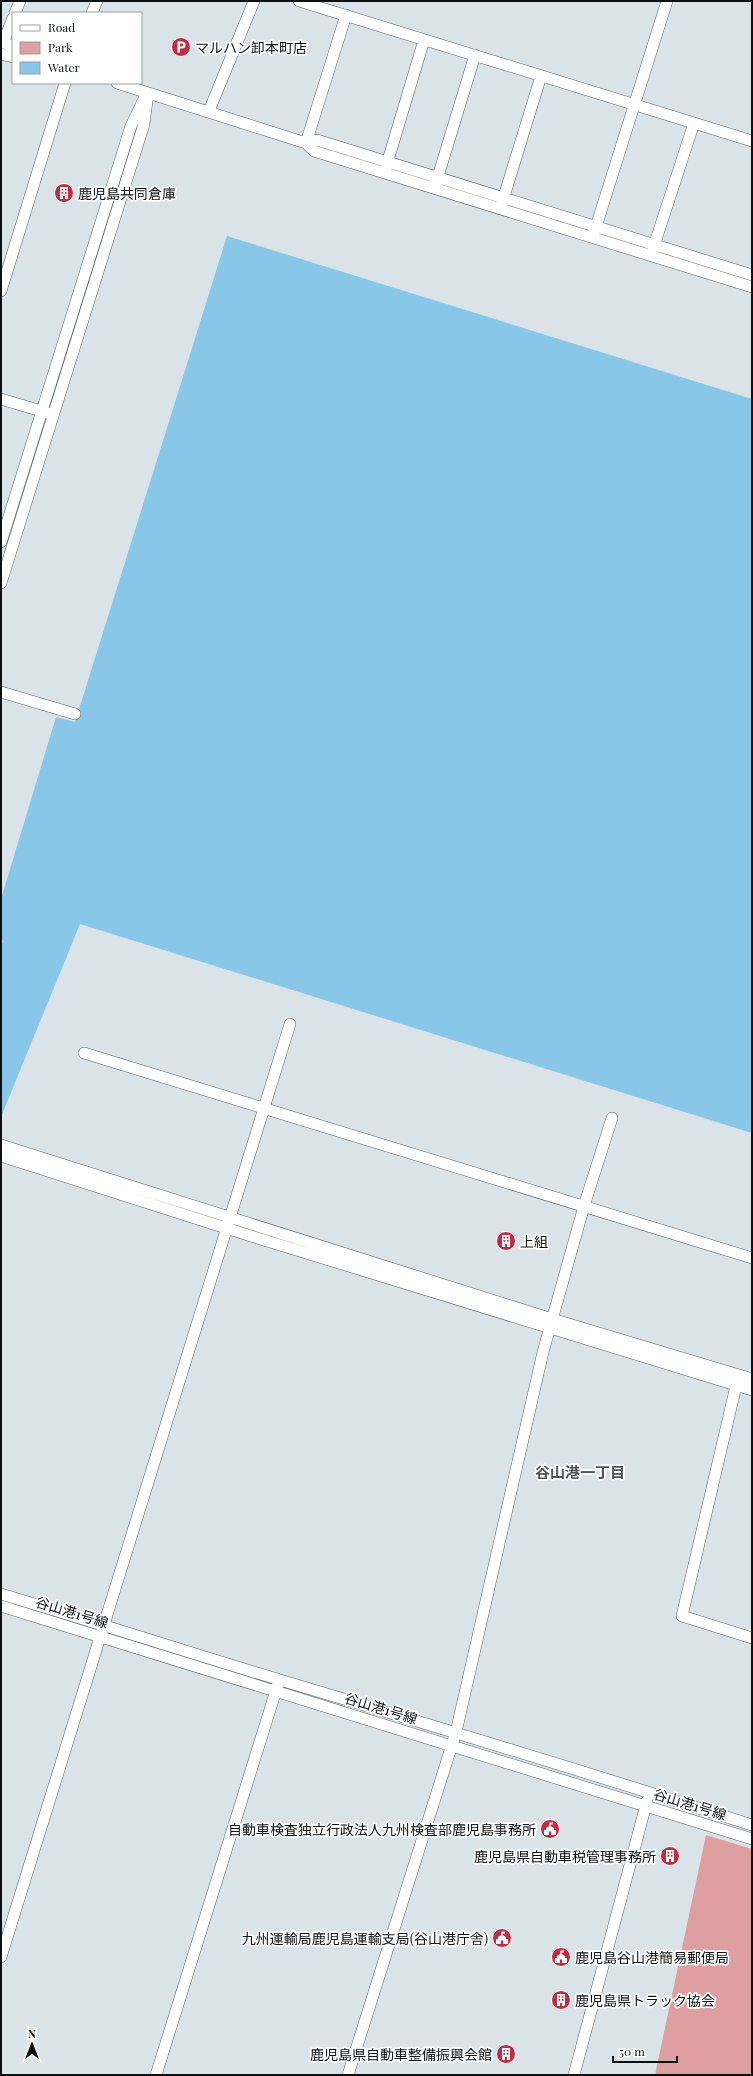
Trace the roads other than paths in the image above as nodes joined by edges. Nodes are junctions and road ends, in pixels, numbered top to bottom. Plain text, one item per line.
1 (20, 1) edge
2 (97, 1) edge
3 (254, 1) edge
4 (299, 1) edge
5 (667, 1) edge
6 (15, 12) edge
7 (92, 12) edge
8 (346, 15) junction
9 (12, 21) edge
10 (424, 40) junction
11 (4, 46) edge
12 (475, 55) junction
13 (12, 56) edge
14 (541, 76) junction
15 (65, 84) edge
16 (120, 84) edge
17 (148, 92) junction
18 (634, 104) junction
19 (209, 112) junction
20 (694, 123) junction
21 (752, 141) edge
22 (306, 143) junction
23 (386, 167) junction
24 (438, 177) junction
25 (434, 188) junction
26 (504, 198) junction
27 (500, 209) junction
28 (596, 227) junction
29 (593, 238) junction
30 (654, 245) junction
31 (651, 256) junction
32 (752, 275) edge
33 (752, 287) edge
34 (1, 291) edge
35 (1, 399) edge
36 (42, 411) junction
37 (53, 415) junction
38 (1, 542) edge
39 (3, 567) edge
40 (1, 583) edge
41 (1, 692) edge
42 (75, 714) dead end
43 (290, 1024) dead end
44 (84, 1052) dead end
45 (264, 1108) junction
46 (612, 1118) dead end
47 (1, 1145) edge
48 (1, 1156) edge
49 (584, 1206) junction
50 (231, 1216) junction
51 (227, 1229) junction
52 (752, 1258) edge
53 (550, 1324) junction
54 (752, 1379) edge
55 (736, 1386) junction
56 (752, 1390) edge
57 (1, 1594) edge
58 (1, 1606) edge
59 (104, 1625) junction
60 (101, 1636) junction
61 (752, 1638) edge
62 (279, 1680) junction
63 (276, 1691) junction
64 (456, 1732) junction
65 (451, 1745) junction
66 (649, 1792) junction
67 (645, 1806) junction
68 (752, 1825) edge
69 (752, 1839) edge
70 (1, 1957) edge
71 (156, 2075) edge
72 (348, 2075) edge
73 (574, 2075) edge

1 - 6 street
2 - 7 street
3 - 19 street
4 - 8 street
5 - 18 street
8 - 10 street
8 - 22 street
9 - 11 street
10 - 12 street
10 - 23 street
11 - 13 street
12 - 14 street
12 - 24 street
14 - 18 street
14 - 26 street
15 - 34 street
16 - 17 street
17 - 19 street
17 - 36 street
17 - 37 street
18 - 20 street
18 - 28 street
19 - 22 street
20 - 21 street
20 - 30 street
22 - 23 street
23 - 24 street
23 - 25 street
24 - 25 street
24 - 26 street
25 - 27 street
26 - 27 street
26 - 28 street
27 - 29 street
28 - 29 street
28 - 30 street
29 - 31 street
30 - 31 street
30 - 32 street
31 - 33 street
35 - 36 street
36 - 37 street
36 - 38 street
37 - 39 street
39 - 40 street
41 - 42 street
43 - 45 street
44 - 45 street
45 - 49 street
45 - 50 street
46 - 49 street
47 - 50 street
48 - 51 street
49 - 52 street
49 - 53 street
50 - 51 street
50 - 53 street
51 - 53 street
51 - 59 street
53 - 54 street
53 - 55 street
53 - 64 street
55 - 56 street
55 - 61 street
57 - 59 street, 谷山港1号線
58 - 60 street, 谷山港1号線
59 - 60 street
59 - 62 street, 谷山港1号線
60 - 63 street, 谷山港1号線
60 - 70 street
62 - 63 street
62 - 64 street, 谷山港1号線
63 - 65 street, 谷山港1号線
63 - 71 street
64 - 65 street
64 - 66 street, 谷山港1号線
65 - 67 street, 谷山港1号線
65 - 72 street
66 - 67 street
66 - 68 street, 谷山港1号線
67 - 69 street, 谷山港1号線
67 - 73 street

